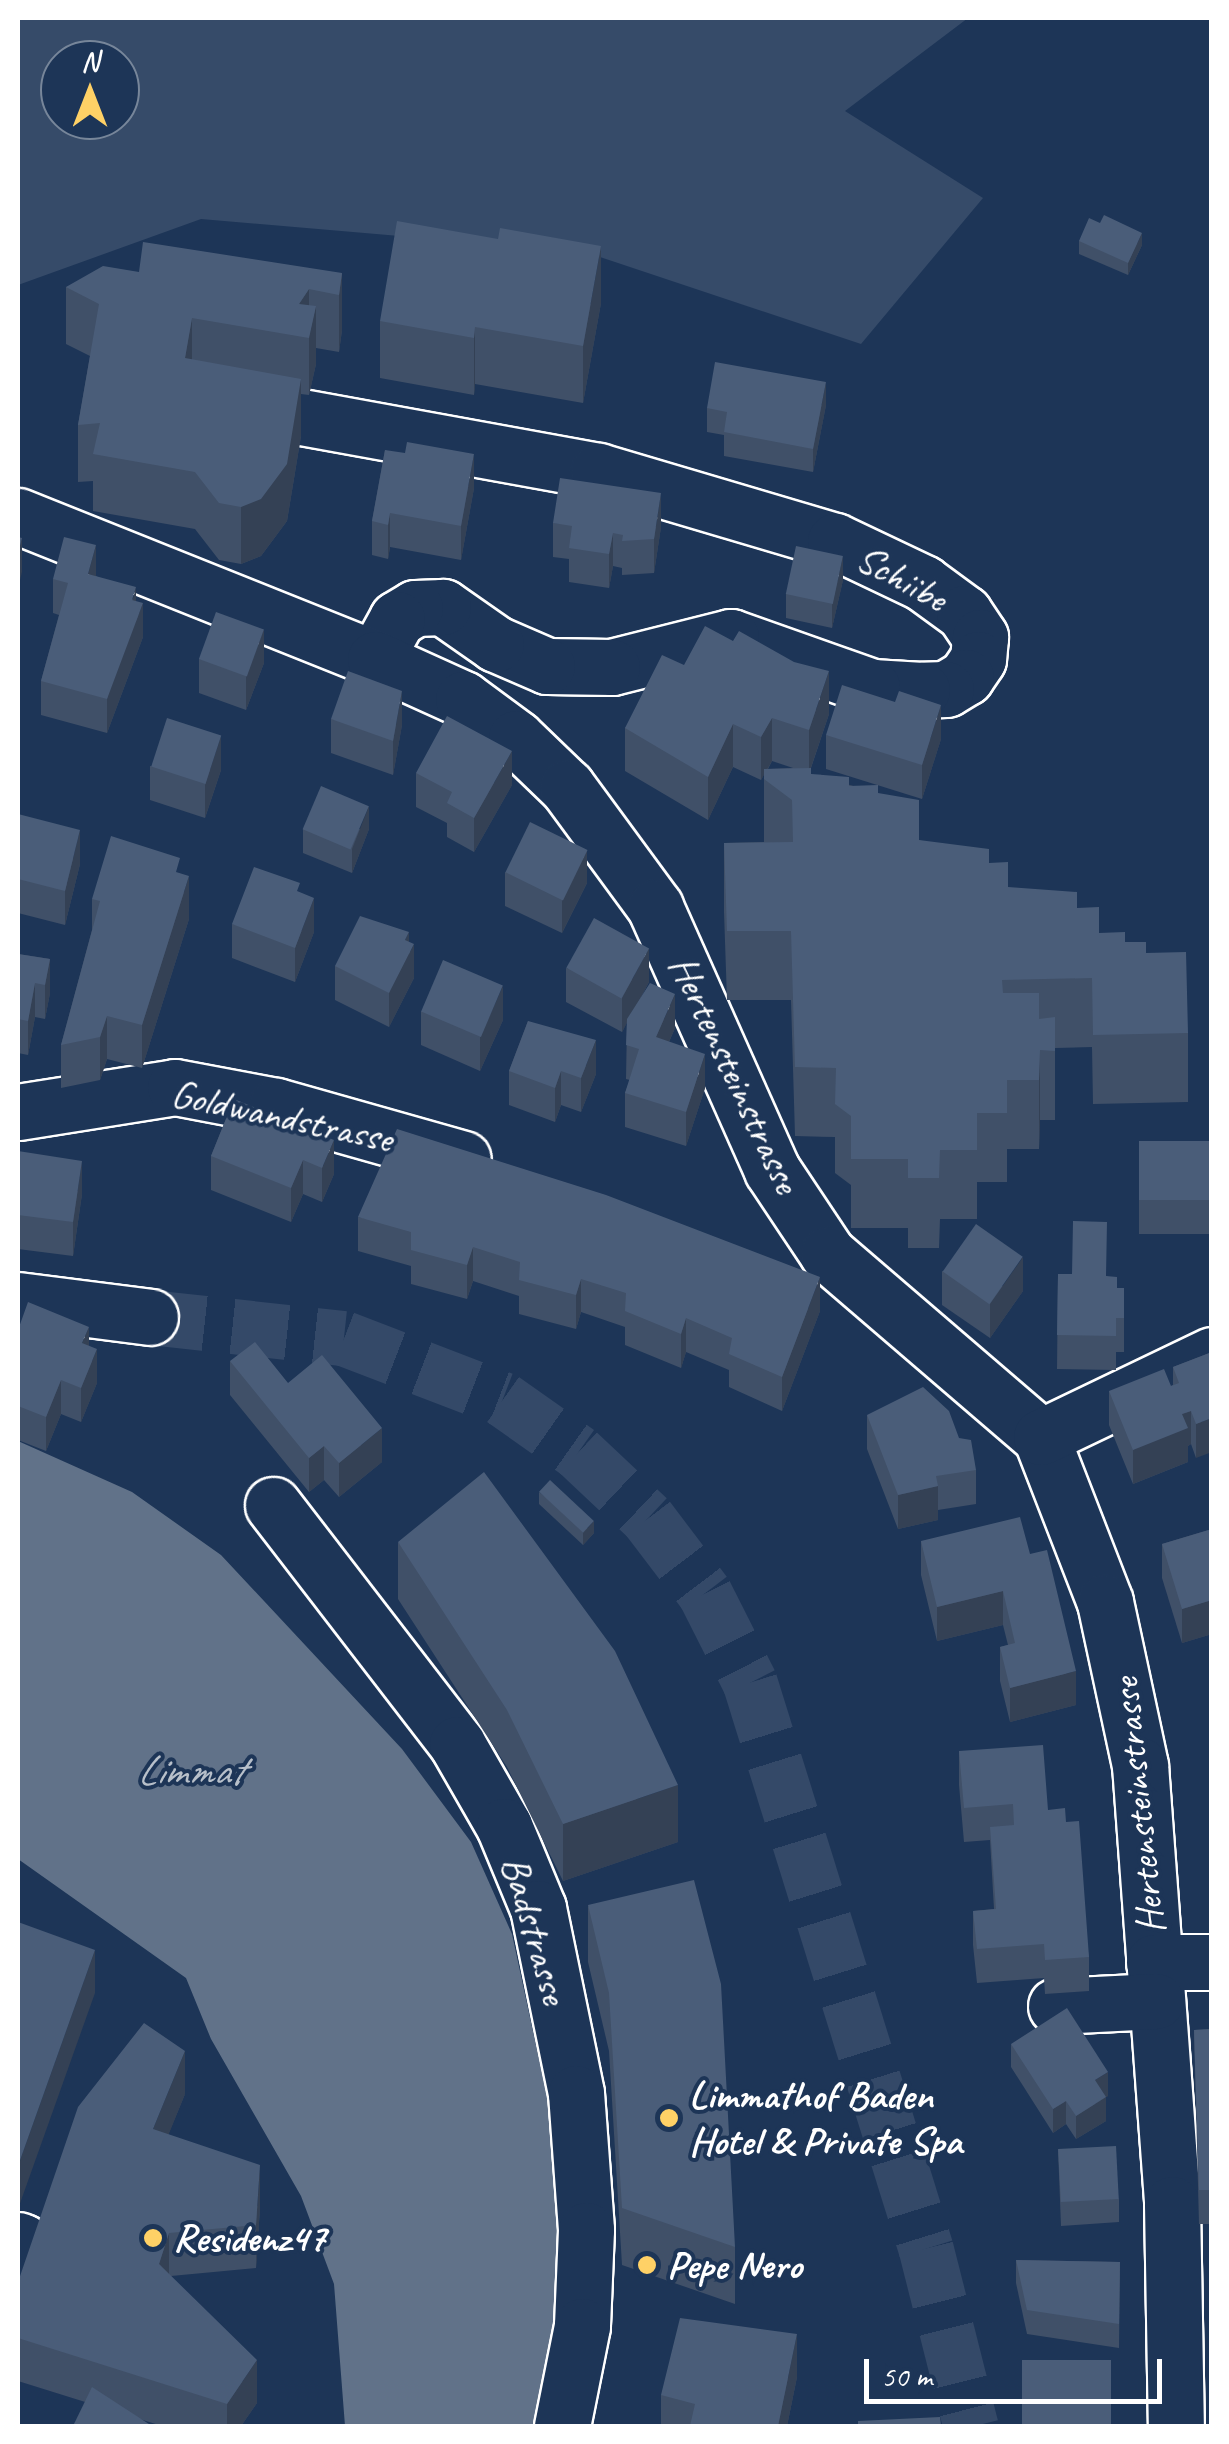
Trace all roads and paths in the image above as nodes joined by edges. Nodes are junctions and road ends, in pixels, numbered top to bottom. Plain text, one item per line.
1 (195, 398) edge
2 (18, 516) edge
3 (375, 659) junction
4 (18, 1112) edge
5 (516, 1173) edge
6 (828, 1254) junction
7 (769, 1259) edge
8 (18, 1300) edge
9 (133, 1315) tunnel mouth
10 (1212, 1355) edge
11 (1041, 1437) junction
12 (272, 1506) dead end
13 (1212, 1962) edge
14 (1155, 1981) junction
15 (1056, 2006) dead end
16 (18, 2240) edge
17 (18, 2256) edge
18 (562, 2426) edge
19 (1176, 2426) edge

1 - 3 street, Schiibe
2 - 3 street, Hertensteinstrasse
3 - 6 street, Hertensteinstrasse
4 - 5 street, Goldwandstrasse
6 - 7 street
6 - 11 street, Hertensteinstrasse
8 - 9 street
10 - 11 street
11 - 14 street, Hertensteinstrasse
12 - 18 street, Badstrasse
13 - 14 street
14 - 15 street
14 - 19 street, Hertensteinstrasse
16 - 17 street

